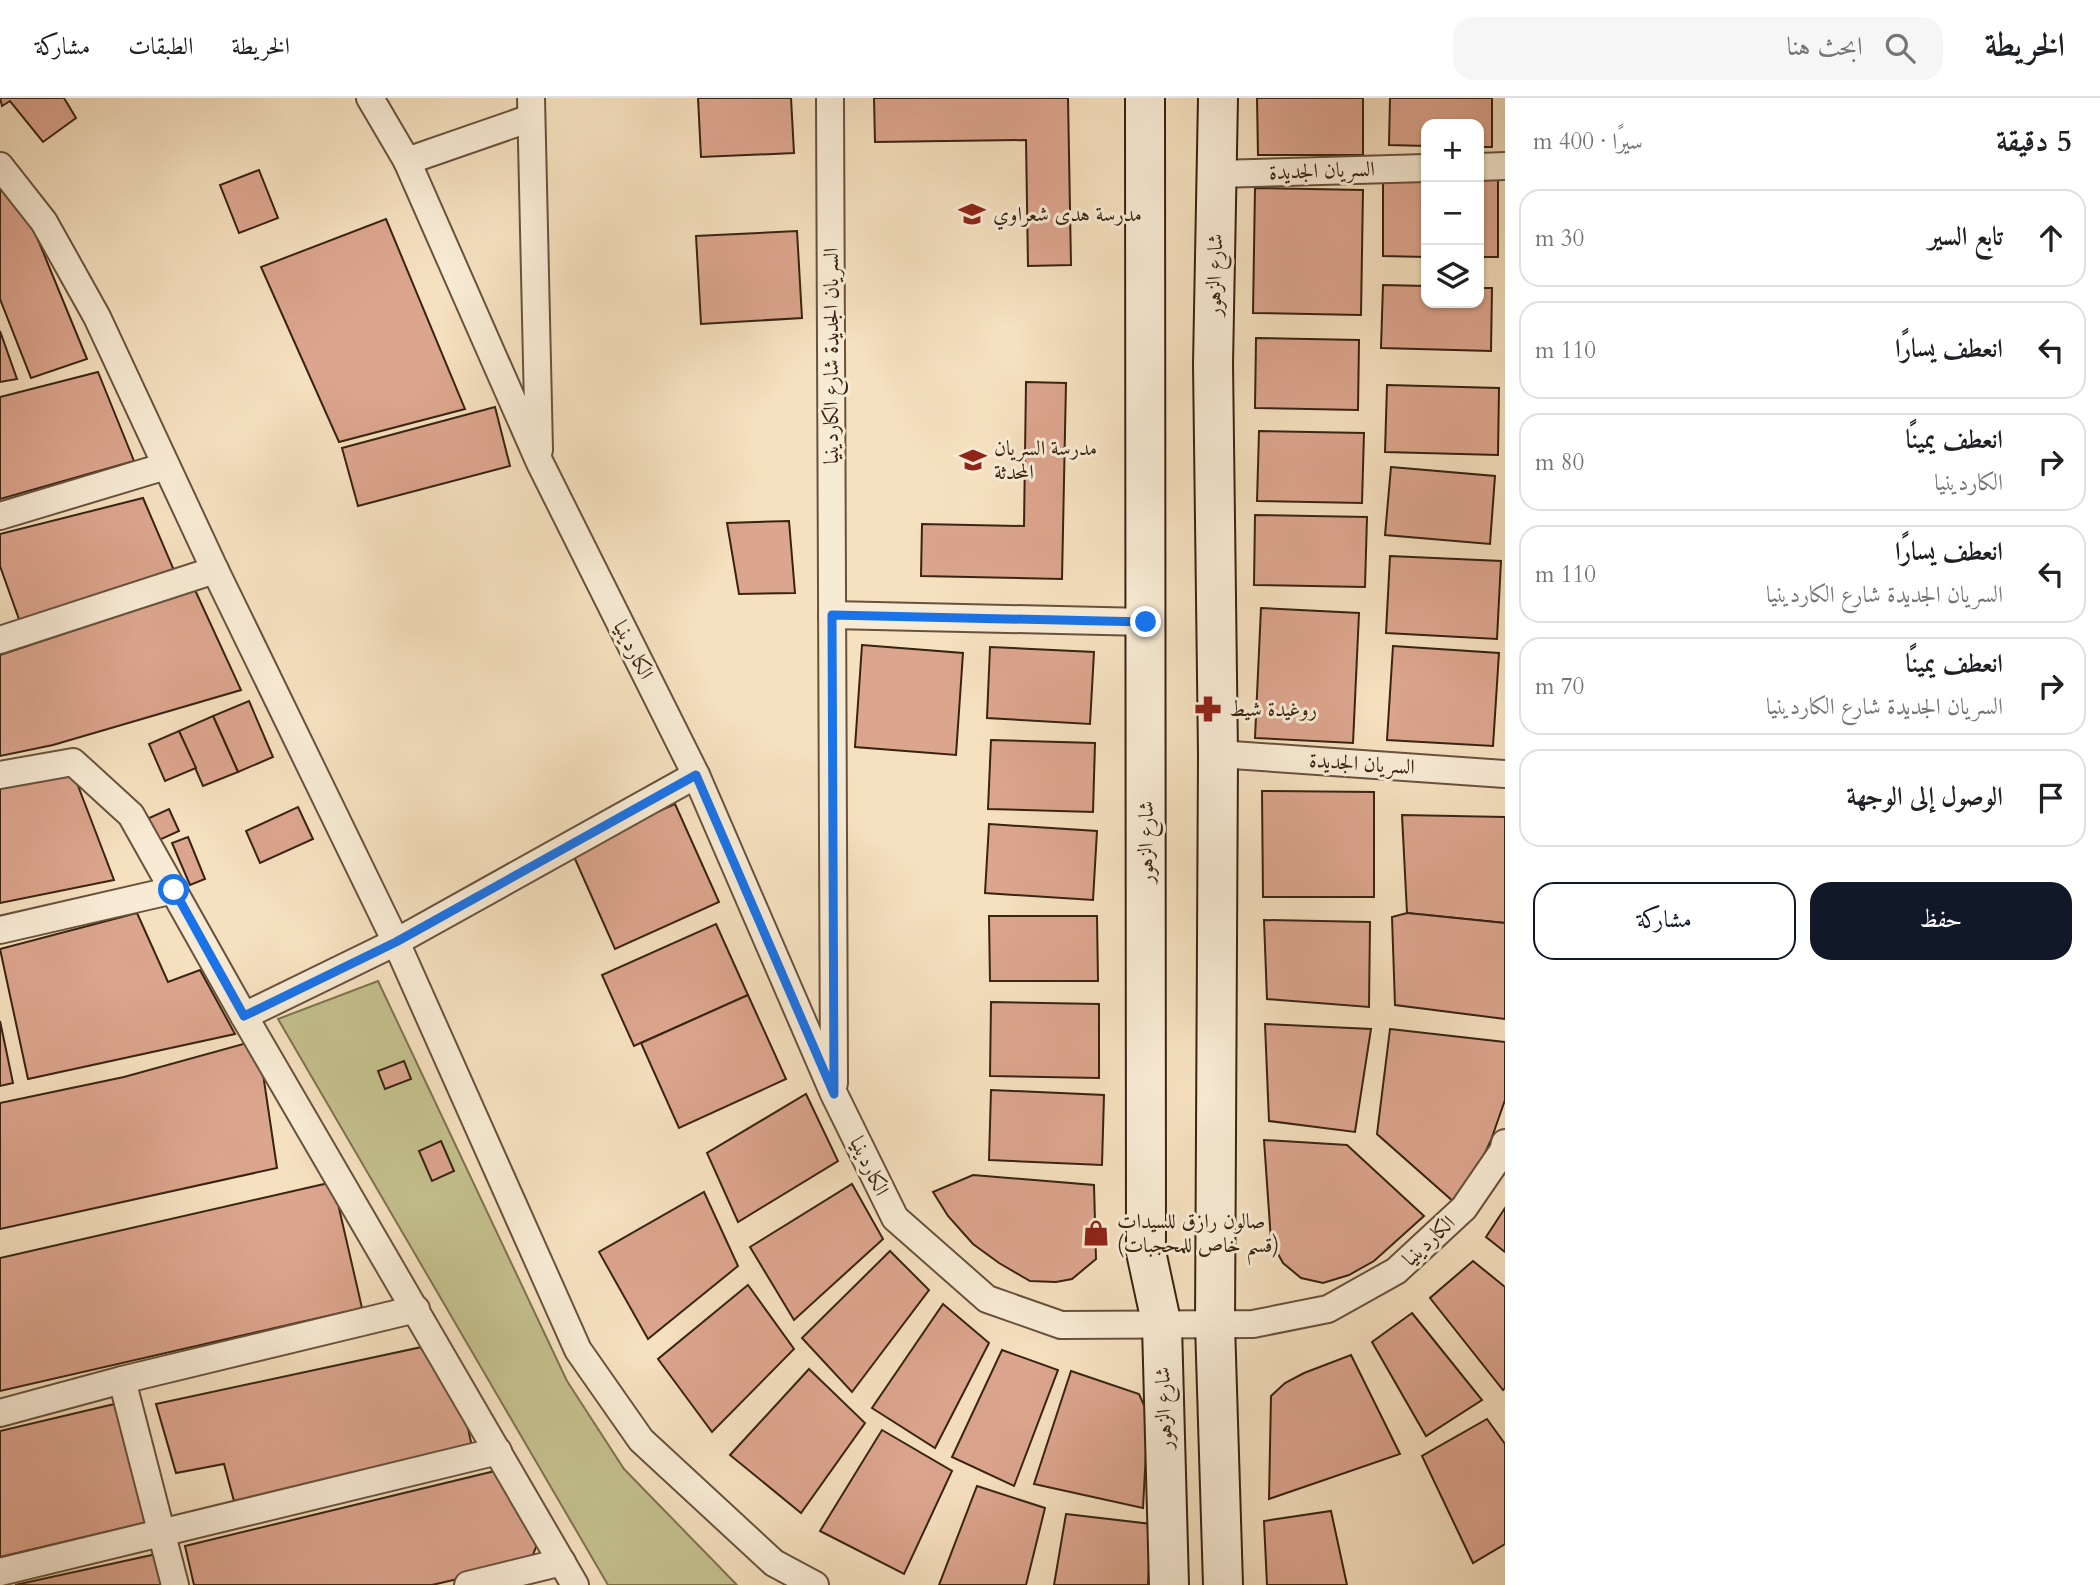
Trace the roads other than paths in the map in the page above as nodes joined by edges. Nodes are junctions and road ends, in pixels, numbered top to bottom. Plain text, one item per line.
1 (370, 98) edge
2 (830, 98) edge
3 (1146, 98) edge
4 (1218, 98) edge
5 (531, 108) edge
6 (407, 161) junction
7 (0, 166) edge
8 (1505, 166) edge
9 (1484, 167) edge
10 (1421, 169) edge
11 (1217, 174) junction
12 (540, 463) junction
13 (166, 466) junction
14 (0, 516) edge
15 (215, 570) junction
16 (832, 615) junction
17 (1146, 622) junction
18 (0, 640) edge
19 (1218, 754) junction
20 (1505, 774) edge
21 (0, 775) edge
22 (696, 775) junction
23 (174, 890) junction
24 (0, 930) edge
25 (396, 942) junction
26 (244, 1016) junction
27 (834, 1094) junction
28 (1505, 1143) edge
29 (416, 1309) junction
30 (1215, 1324) junction
31 (1162, 1326) junction
32 (122, 1380) junction
33 (0, 1413) edge
34 (498, 1451) junction
35 (162, 1532) junction
36 (0, 1572) edge
37 (569, 1574) edge
38 (175, 1585) edge
39 (468, 1585) edge
40 (815, 1585) edge
41 (1169, 1585) edge
42 (1223, 1585) edge

1 - 6 street, الكاردينيا
2 - 16 street, السريان الجديدة شارع الكاردينيا
3 - 17 street, شارع الزهور
4 - 11 street, شارع الزهور
5 - 6 street
5 - 12 street, الكاردينيا
6 - 12 street, الكاردينيا
7 - 13 street
8 - 9 street
10 - 11 street, السريان الجديدة
11 - 19 street, شارع الزهور
12 - 22 street, الكاردينيا
13 - 14 street
13 - 15 street
15 - 18 street
15 - 25 street
16 - 17 street
16 - 27 street, السريان الجديدة شارع الكاردينيا
17 - 31 street, شارع الزهور
19 - 20 street, السريان الجديدة
19 - 30 street, شارع الزهور
21 - 23 street
22 - 25 street
22 - 27 street, الكاردينيا
23 - 24 street
23 - 26 street
25 - 26 street
25 - 40 street
26 - 29 street
27 - 31 street, الكاردينيا
28 - 30 street, الكاردينيا
29 - 32 street
29 - 34 street
30 - 31 street, الكاردينيا
30 - 42 street, شارع الزهور
31 - 41 street, شارع الزهور
32 - 33 street
32 - 35 street
34 - 35 street
34 - 37 street
35 - 36 street
35 - 38 street
37 - 39 street

